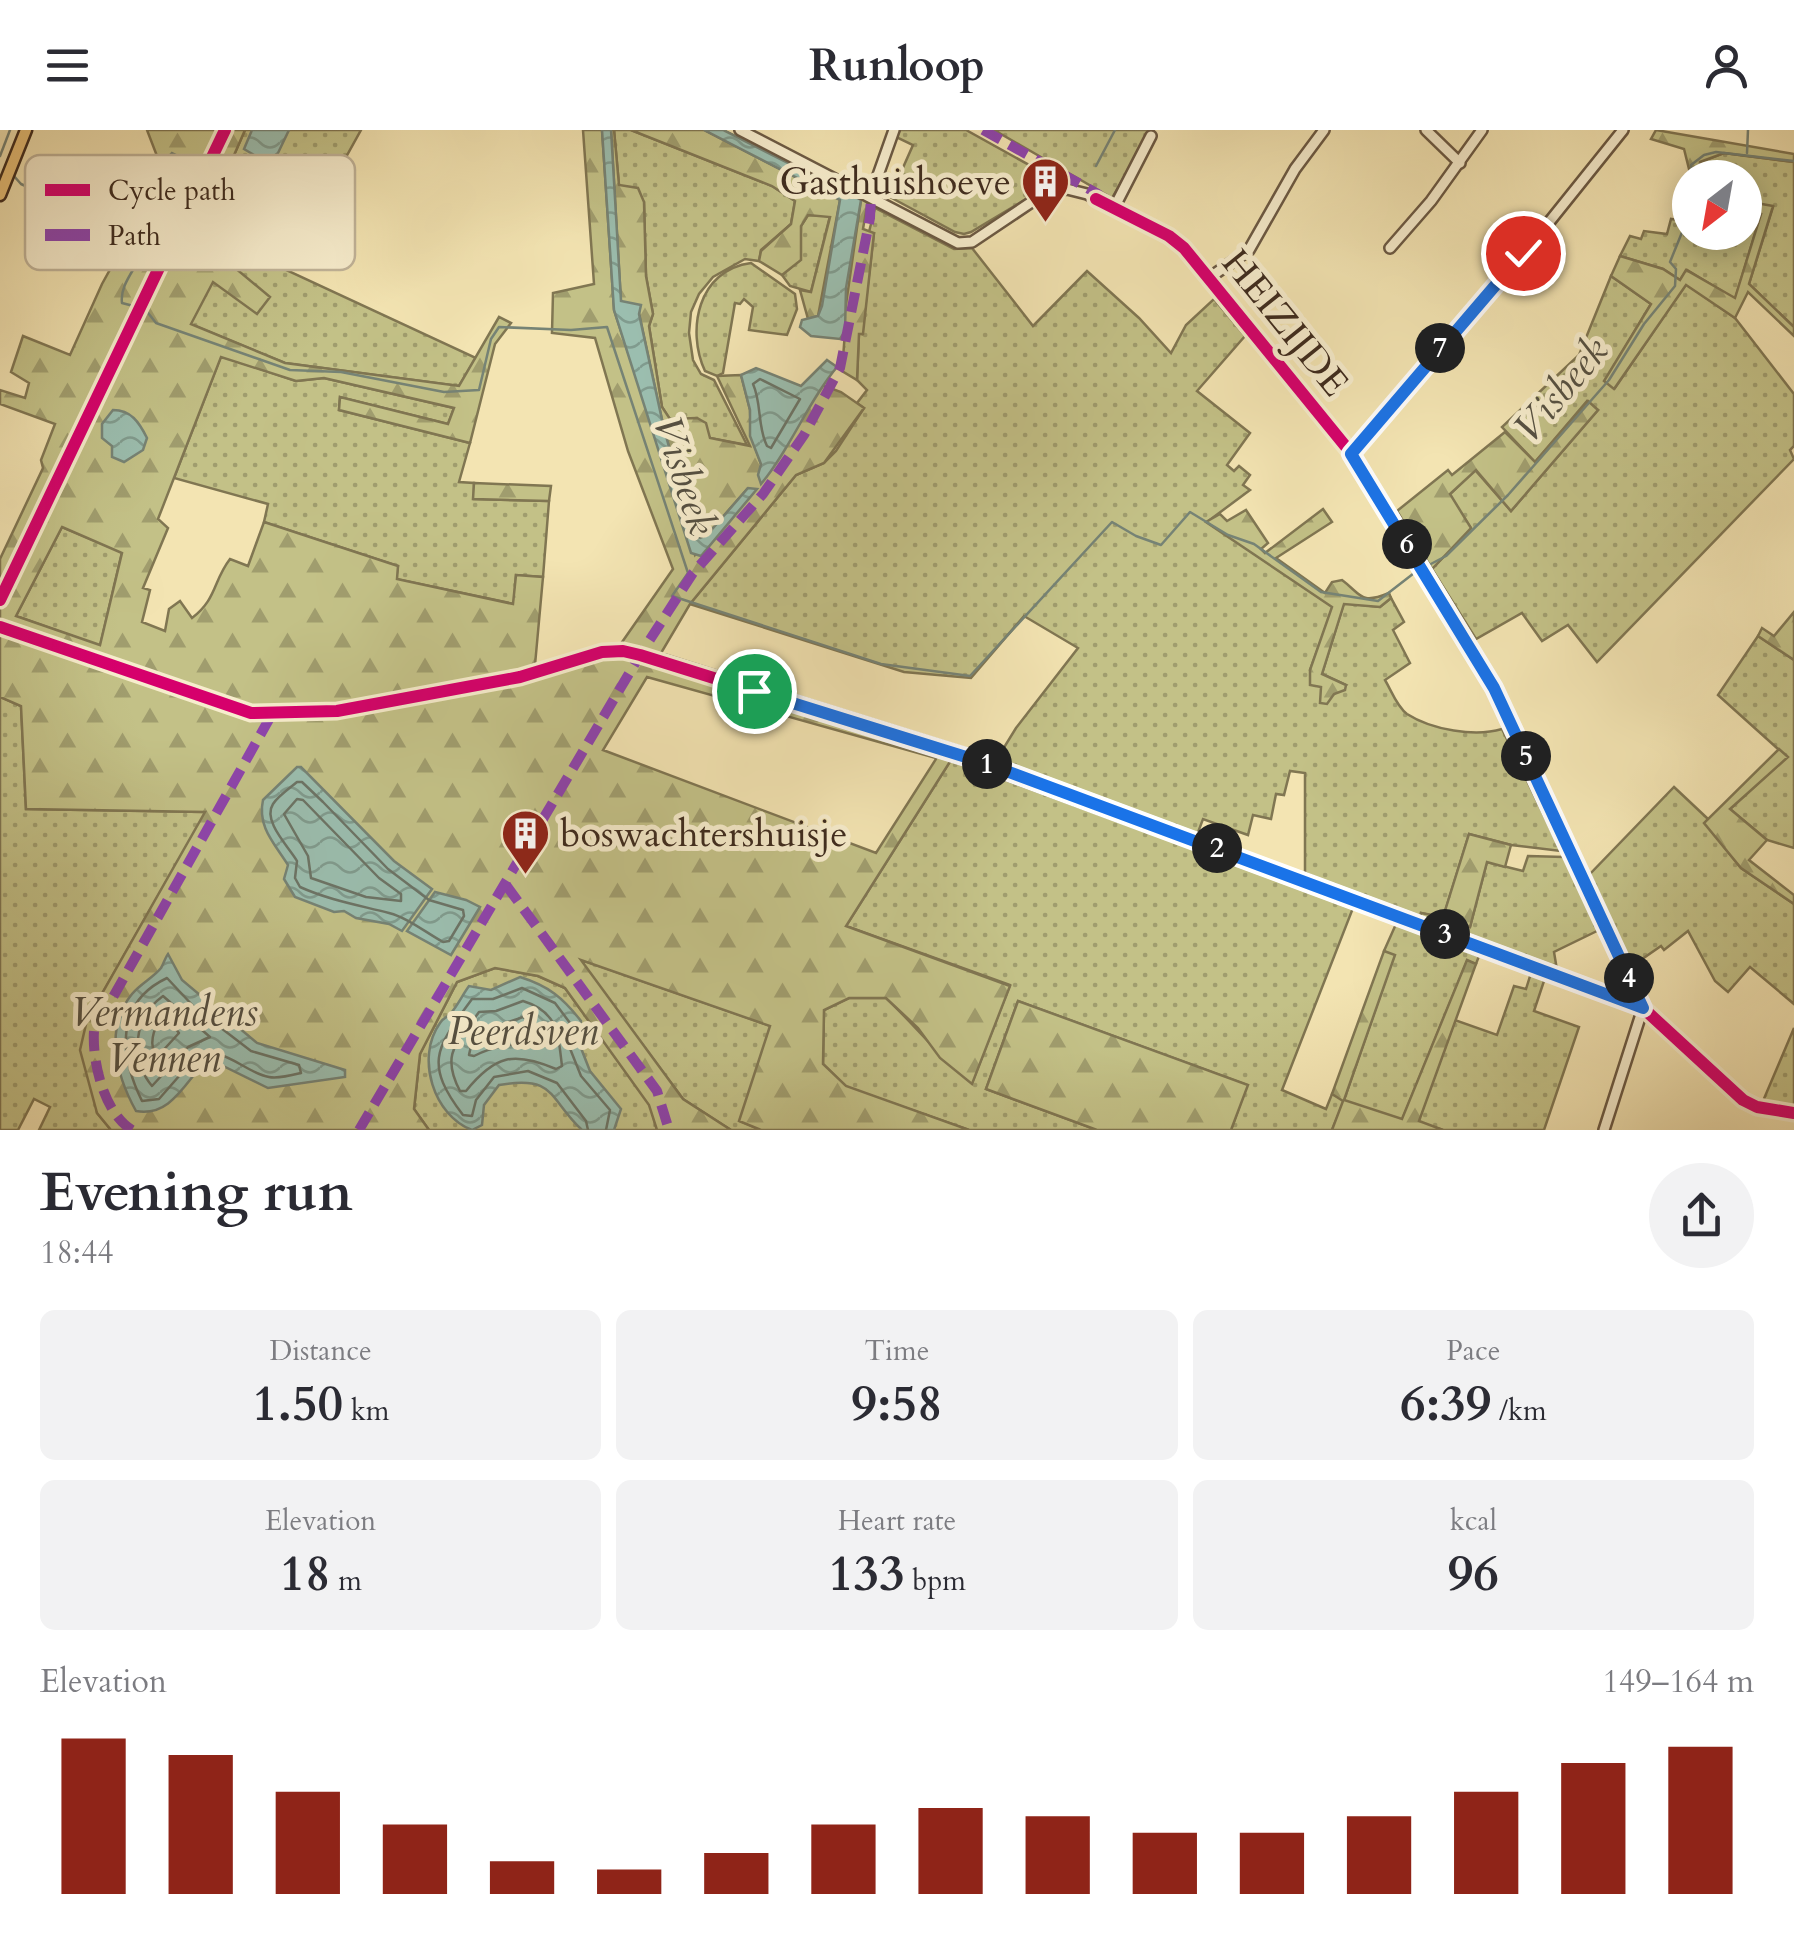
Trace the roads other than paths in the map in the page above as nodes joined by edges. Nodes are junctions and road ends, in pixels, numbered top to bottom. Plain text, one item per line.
1 (26, 130) edge
2 (740, 130) edge
3 (894, 130) edge
4 (1324, 130) edge
5 (1426, 130) edge
6 (1482, 130) edge
7 (1624, 130) edge
8 (1151, 136) dead end
9 (1460, 163) junction
10 (0, 195) edge
11 (870, 195) junction
12 (1114, 208) junction
13 (1390, 248) dead end
14 (1210, 278) junction
15 (1351, 454) junction
16 (640, 655) dead end
17 (1643, 1008) junction
18 (1794, 1113) edge
19 (1604, 1130) edge

1 - 10 main road
2 - 11 street, HEIZIJDE
3 - 11 street
4 - 14 street
5 - 9 street
6 - 9 street
7 - 15 street
8 - 12 street
9 - 13 street
11 - 12 street, HEIZIJDE
12 - 14 street, HEIZIJDE
14 - 15 street, HEIZIJDE
15 - 17 street, HEIZIJDE
16 - 17 street
17 - 18 street, HEIZIJDE
17 - 19 street

